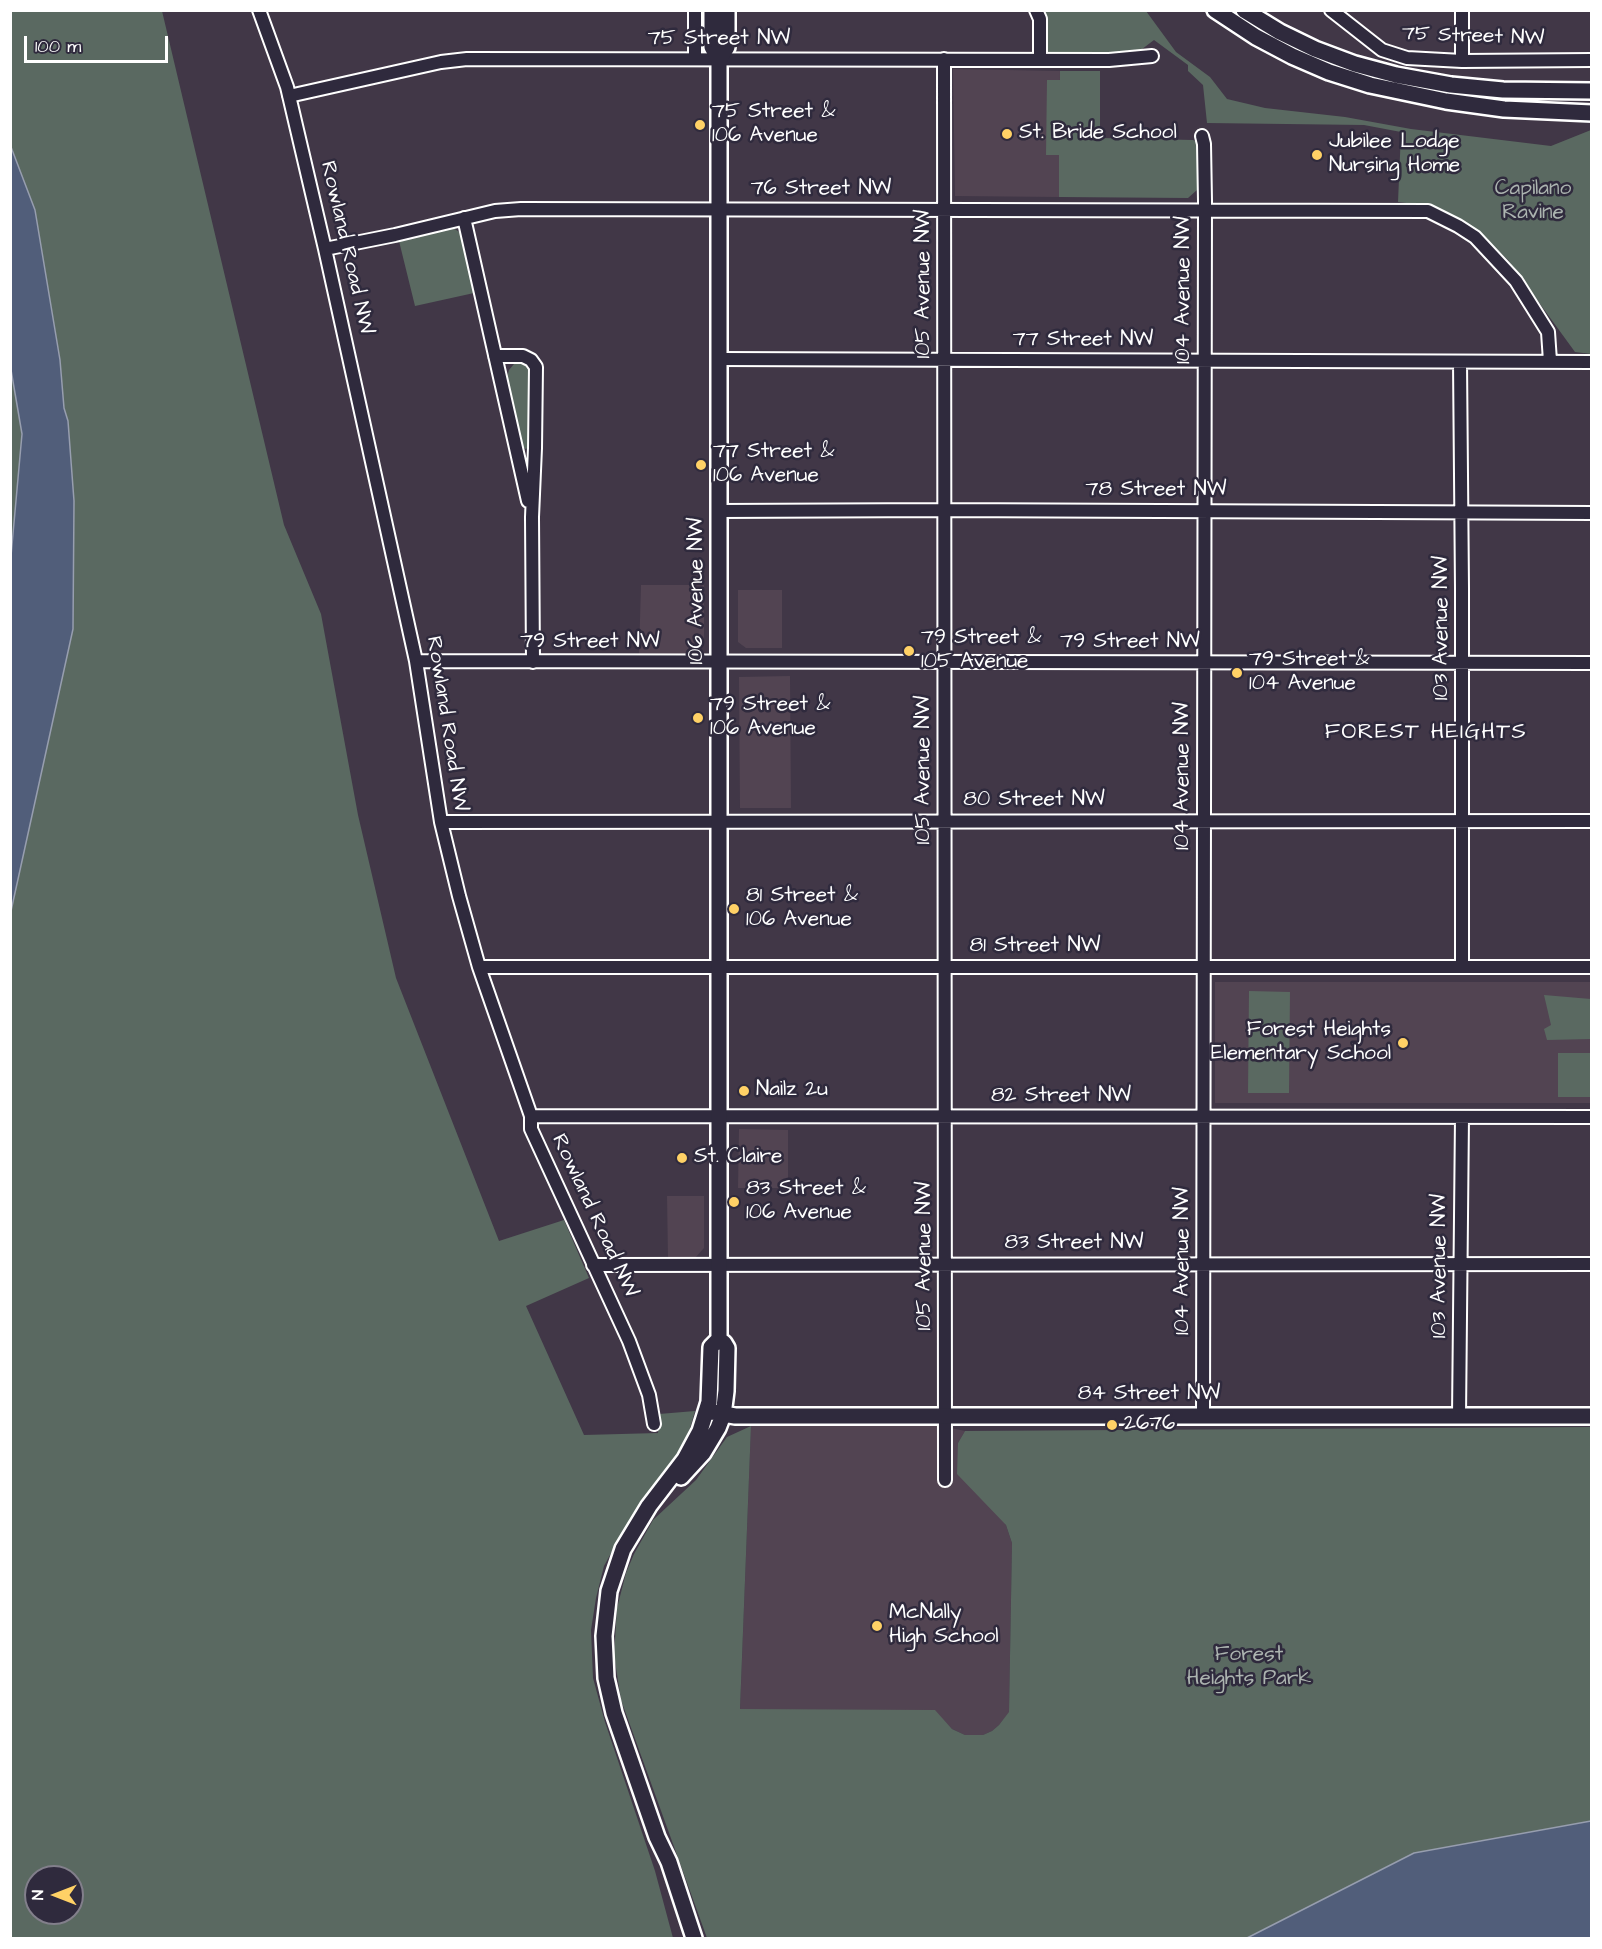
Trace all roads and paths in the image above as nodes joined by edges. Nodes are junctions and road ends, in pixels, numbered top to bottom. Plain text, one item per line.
1 (259, 10) edge
2 (694, 10) edge
3 (712, 10) edge
4 (727, 10) edge
5 (1036, 10) edge
6 (1215, 10) edge
7 (1244, 10) edge
8 (1331, 10) edge
9 (1462, 10) edge
10 (1152, 56) dead end
11 (694, 59) junction
12 (944, 59) junction
13 (1040, 59) junction
14 (719, 60) junction
15 (1592, 60) edge
16 (1462, 61) junction
17 (1592, 91) edge
18 (289, 96) junction
19 (1592, 113) edge
20 (1202, 136) dead end
21 (719, 209) junction
22 (944, 210) junction
23 (1205, 211) junction
24 (464, 218) junction
25 (325, 249) junction
26 (495, 357) junction
27 (719, 359) junction
28 (945, 360) junction
29 (1204, 360) junction
30 (1550, 361) junction
31 (1460, 362) junction
32 (1592, 362) edge
33 (944, 510) junction
34 (719, 511) junction
35 (1204, 511) junction
36 (1462, 513) junction
37 (1592, 513) edge
38 (532, 517) junction
39 (416, 661) junction
40 (533, 662) junction
41 (718, 662) junction
42 (944, 662) junction
43 (1204, 663) junction
44 (1462, 663) junction
45 (1592, 663) edge
46 (945, 820) junction
47 (718, 821) junction
48 (1203, 821) junction
49 (1462, 821) junction
50 (1592, 821) edge
51 (441, 822) junction
52 (479, 967) junction
53 (945, 967) junction
54 (1204, 967) junction
55 (1462, 967) junction
56 (1592, 967) edge
57 (718, 968) junction
58 (531, 1116) junction
59 (1203, 1116) junction
60 (718, 1117) junction
61 (1462, 1117) junction
62 (1592, 1117) edge
63 (945, 1118) junction
64 (718, 1263) junction
65 (945, 1263) junction
66 (1203, 1264) junction
67 (1460, 1264) junction
68 (1592, 1264) edge
69 (593, 1265) junction
70 (718, 1339) junction
71 (707, 1411) junction
72 (723, 1414) junction
73 (946, 1416) junction
74 (1203, 1416) junction
75 (1460, 1416) junction
76 (1592, 1416) edge
77 (654, 1424) dead end
78 (945, 1480) dead end
79 (662, 1489) junction
80 (657, 1837) junction
81 (684, 1938) edge
82 (694, 1938) edge

1 - 18 street, Rowland Road NW
2 - 11 street
3 - 14 main road, 106 Avenue NW
4 - 14 main road, 106 Avenue NW
5 - 13 street
6 - 19 main road
7 - 17 main road
8 - 16 street, 75 Street NW
9 - 16 street
10 - 13 street, 75 Street NW
11 - 14 street, 75 Street NW
11 - 18 street, 75 Street NW
12 - 13 street, 75 Street NW
12 - 14 street, 75 Street NW
12 - 22 street, 105 Avenue NW
14 - 21 main road, 106 Avenue NW
15 - 16 street, 75 Street NW
18 - 25 street, Rowland Road NW
20 - 23 street, 104 Avenue NW
21 - 22 street, 76 Street NW
21 - 24 street, 76 Street NW
21 - 27 main road, 106 Avenue NW
22 - 23 street, 76 Street NW
22 - 28 street, 105 Avenue NW
23 - 29 street, 104 Avenue NW
23 - 30 street, 76 Street NW
24 - 25 street, 76 Street NW
24 - 26 street
25 - 39 street, Rowland Road NW
26 - 38 street
26 - 38 street
27 - 28 street, 77 Street NW
27 - 34 main road, 106 Avenue NW
28 - 29 street, 77 Street NW
28 - 33 street, 105 Avenue NW
29 - 31 street, 77 Street NW
29 - 35 street, 104 Avenue NW
30 - 31 street, 77 Street NW
30 - 32 street, 77 Street NW
31 - 36 street, 103 Avenue NW
33 - 34 street, 78 Street NW
33 - 35 street, 78 Street NW
33 - 42 street, 105 Avenue NW
34 - 41 main road, 106 Avenue NW
35 - 36 street, 78 Street NW
35 - 43 street, 104 Avenue NW
36 - 37 street, 78 Street NW
36 - 44 street, 103 Avenue NW
38 - 40 street
39 - 40 street, 79 Street NW
39 - 51 street, Rowland Road NW
40 - 41 street, 79 Street NW
41 - 42 street, 79 Street NW
41 - 47 main road, 106 Avenue NW
42 - 43 street, 79 Street NW
42 - 46 street, 105 Avenue NW
43 - 44 street, 79 Street NW
43 - 48 street, 104 Avenue NW
44 - 45 street, 79 Street NW
44 - 49 street, 103 Avenue NW
46 - 47 street, 80 Street NW
46 - 48 street, 80 Street NW
46 - 53 street, 105 Avenue NW
47 - 51 street, 80 Street NW
47 - 57 main road, 106 Avenue NW
48 - 49 street, 80 Street NW
48 - 54 street, 104 Avenue NW
49 - 50 street, 80 Street NW
49 - 55 street, 103 Avenue NW
51 - 52 street, Rowland Road NW
52 - 57 street, 81 Street NW
52 - 58 street, Rowland Road NW
53 - 54 street, 81 Street NW
53 - 57 street, 81 Street NW
53 - 63 street, 105 Avenue NW
54 - 55 street, 81 Street NW
54 - 59 street, 104 Avenue NW
55 - 56 street, 81 Street NW
57 - 60 main road, 106 Avenue NW
58 - 60 street, 82 Street NW
58 - 69 street, Rowland Road NW
59 - 61 street, 82 Street NW
59 - 63 street, 82 Street NW
59 - 66 street, 104 Avenue NW
60 - 63 street, 82 Street NW
60 - 64 main road, 106 Avenue NW
61 - 62 street, 82 Street NW
61 - 67 street, 103 Avenue NW
63 - 65 street, 105 Avenue NW
64 - 65 street, 83 Street NW
64 - 69 street, 83 Street NW
64 - 70 main road, 106 Avenue NW
65 - 66 street, 83 Street NW
65 - 73 street, 105 Avenue NW
66 - 67 street, 83 Street NW
66 - 74 street, 104 Avenue NW
67 - 68 street, 83 Street NW
67 - 75 street, 103 Avenue NW
69 - 77 street, Rowland Road NW
70 - 71 main road, 106 Avenue NW
70 - 72 main road, 106 Avenue NW
71 - 72 main road, 84 Street NW
71 - 79 main road
72 - 73 main road, 84 Street NW
72 - 79 main road
73 - 74 main road, 84 Street NW
73 - 78 street, 105 Avenue NW
74 - 75 main road, 84 Street NW
75 - 76 main road, 84 Street NW
79 - 80 main road
80 - 81 main road
80 - 82 main road

